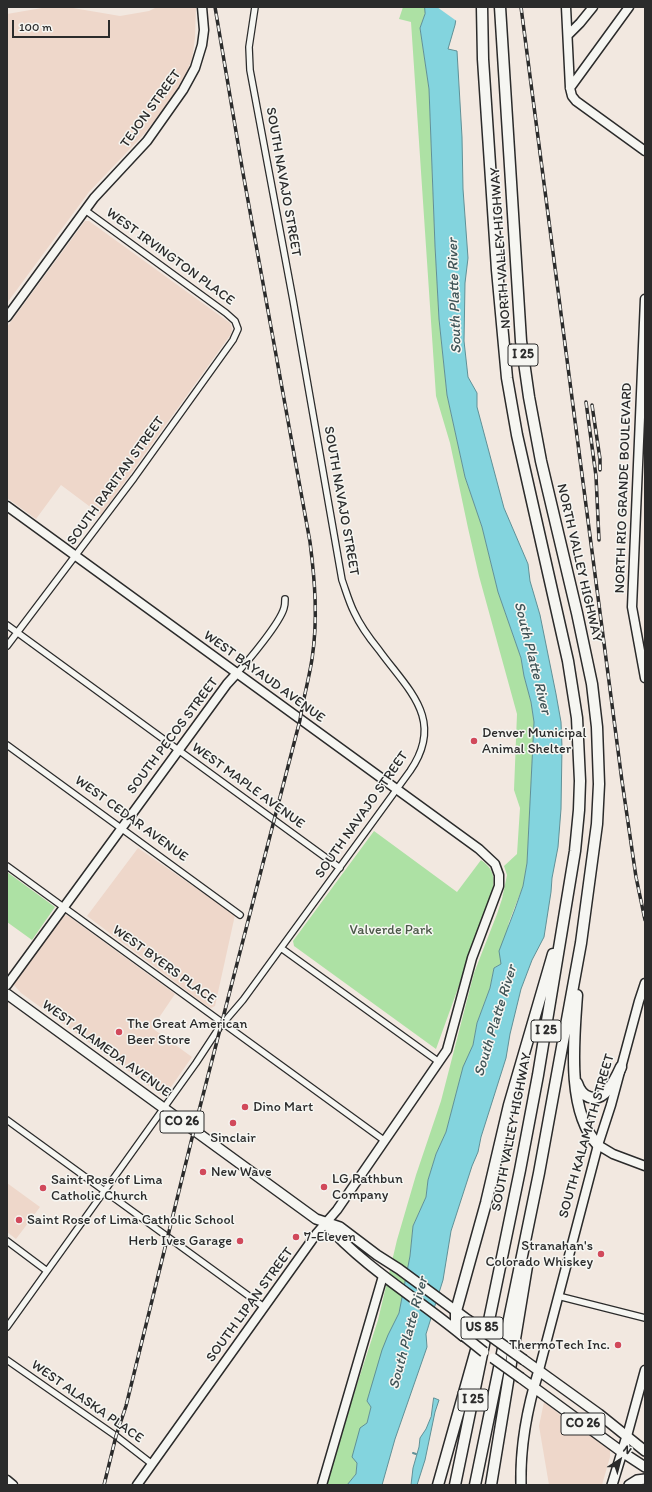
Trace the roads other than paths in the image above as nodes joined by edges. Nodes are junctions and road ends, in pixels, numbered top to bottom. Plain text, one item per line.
1 (202, 7) edge
2 (255, 7) edge
3 (477, 7) edge
4 (482, 7) edge
5 (500, 7) edge
6 (566, 7) edge
7 (593, 7) edge
8 (629, 7) edge
9 (568, 35) junction
10 (483, 59) junction
11 (570, 88) junction
12 (645, 151) edge
13 (85, 210) junction
14 (645, 299) edge
15 (7, 317) edge
16 (238, 326) joint
17 (7, 506) edge
18 (76, 556) junction
19 (285, 599) dead end
20 (7, 625) edge
21 (17, 632) junction
22 (7, 646) edge
23 (237, 673) junction
24 (645, 678) edge
25 (572, 686) joint
26 (7, 745) edge
27 (179, 750) junction
28 (396, 789) junction
29 (121, 828) junction
30 (7, 866) edge
31 (340, 868) junction
32 (499, 876) joint
33 (568, 892) junction
34 (63, 907) junction
35 (240, 915) dead end
36 (581, 944) junction
37 (281, 948) junction
38 (645, 983) edge
39 (7, 985) edge
40 (7, 994) edge
41 (223, 1023) junction
42 (439, 1062) junction
43 (621, 1067) junction
44 (575, 1078) junction
45 (164, 1109) junction
46 (7, 1120) edge
47 (385, 1141) junction
48 (598, 1145) junction
49 (645, 1166) edge
50 (520, 1170) junction
51 (539, 1173) junction
52 (104, 1191) junction
53 (325, 1223) junction
54 (7, 1241) edge
55 (47, 1271) junction
56 (383, 1276) junction
57 (558, 1296) junction
58 (264, 1307) junction
59 (456, 1311) junction
60 (645, 1318) edge
61 (7, 1327) edge
62 (464, 1336) junction
63 (7, 1360) edge
64 (539, 1370) junction
65 (645, 1370) edge
66 (534, 1387) junction
67 (627, 1436) junction
68 (645, 1451) edge
69 (622, 1452) junction
70 (152, 1464) junction
71 (645, 1467) edge
72 (645, 1479) edge
73 (7, 1480) edge
74 (13, 1485) edge
75 (137, 1485) edge
76 (322, 1485) edge
77 (438, 1485) edge
78 (455, 1485) edge
79 (475, 1485) edge
80 (491, 1485) edge
81 (521, 1485) edge
82 (612, 1485) edge
83 (629, 1485) edge

1 - 13 street, TEJON STREET
2 - 28 street, SOUTH NAVAJO STREET
3 - 10 highway
4 - 10 highway, NORTH VALLEY HIGHWAY / I 25
5 - 36 highway, NORTH VALLEY HIGHWAY / I 25
6 - 9 street
7 - 9 street
8 - 11 street
9 - 11 street
10 - 25 highway, NORTH VALLEY HIGHWAY / I 25
11 - 12 street
13 - 15 street, TEJON STREET
13 - 16 street, WEST IRVINGTON PLACE
14 - 24 street, NORTH RIO GRANDE BOULEVARD
16 - 18 street, SOUTH RARITAN STREET
17 - 18 street, WEST BAYAUD AVENUE
18 - 21 street, SOUTH RARITAN STREET
18 - 23 street, WEST BAYAUD AVENUE
19 - 23 street, SOUTH PECOS STREET
20 - 21 street, WEST MAPLE AVENUE
21 - 22 street, SOUTH RARITAN STREET
21 - 27 street, WEST MAPLE AVENUE
23 - 27 street, SOUTH PECOS STREET
23 - 28 street, WEST BAYAUD AVENUE
25 - 33 highway, SOUTH VALLEY HIGHWAY / I 25
26 - 29 street, WEST CEDAR AVENUE
27 - 29 street, SOUTH PECOS STREET
27 - 31 street, WEST MAPLE AVENUE
28 - 31 street, SOUTH NAVAJO STREET
28 - 32 street, WEST BAYAUD AVENUE
29 - 34 street, SOUTH PECOS STREET
29 - 35 street, WEST CEDAR AVENUE
30 - 34 street, WEST BYERS PLACE
31 - 37 street, SOUTH NAVAJO STREET
32 - 42 street, SOUTH LIPAN STREET
33 - 50 highway, SOUTH VALLEY HIGHWAY / I 25
33 - 59 highway
34 - 39 street, SOUTH PECOS STREET
34 - 41 street, WEST BYERS PLACE
36 - 44 highway
36 - 51 highway, I 25
37 - 41 street, SOUTH NAVAJO STREET
37 - 42 street
38 - 43 street, SOUTH KALAMATH STREET
40 - 45 main road, WEST ALAMEDA AVENUE / CO 26
41 - 45 street, SOUTH NAVAJO STREET
41 - 47 street, WEST BYERS PLACE
42 - 47 street, SOUTH LIPAN STREET
43 - 44 highway
43 - 48 street, SOUTH KALAMATH STREET
44 - 48 highway
45 - 52 street, SOUTH NAVAJO STREET
45 - 53 main road, WEST ALAMEDA AVENUE / CO 26
46 - 52 street
47 - 53 street, SOUTH LIPAN STREET
48 - 49 street
48 - 57 street, SOUTH KALAMATH STREET
50 - 77 highway, US 85
50 - 78 highway, SOUTH VALLEY HIGHWAY / I 25
51 - 79 highway, I 25
51 - 80 highway, US 85
52 - 55 street, SOUTH NAVAJO STREET
52 - 58 street
53 - 56 main road, WEST ALAMEDA AVENUE / CO 26
53 - 58 street, SOUTH LIPAN STREET
53 - 59 main road, WEST ALAMEDA AVENUE / CO 26
54 - 55 street
55 - 61 street, SOUTH NAVAJO STREET
56 - 62 main road, WEST ALAMEDA AVENUE / CO 26
56 - 76 street
57 - 60 street
57 - 64 street, SOUTH KALAMATH STREET
58 - 70 street, SOUTH LIPAN STREET
59 - 62 highway
59 - 64 main road, WEST ALAMEDA AVENUE / CO 26, bridge
62 - 66 main road, WEST ALAMEDA AVENUE / CO 26, bridge
63 - 70 street, WEST ALASKA PLACE
64 - 66 main road, SOUTH KALAMATH STREET
64 - 67 main road, WEST ALAMEDA AVENUE / CO 26
65 - 67 street
66 - 69 main road, WEST ALAMEDA AVENUE / CO 26
66 - 81 main road, SOUTH KALAMATH STREET
67 - 68 main road, WEST ALAMEDA AVENUE
67 - 69 main road
69 - 71 main road, WEST ALAMEDA AVENUE
69 - 82 main road
70 - 75 street, SOUTH LIPAN STREET
72 - 83 main road
73 - 74 street

